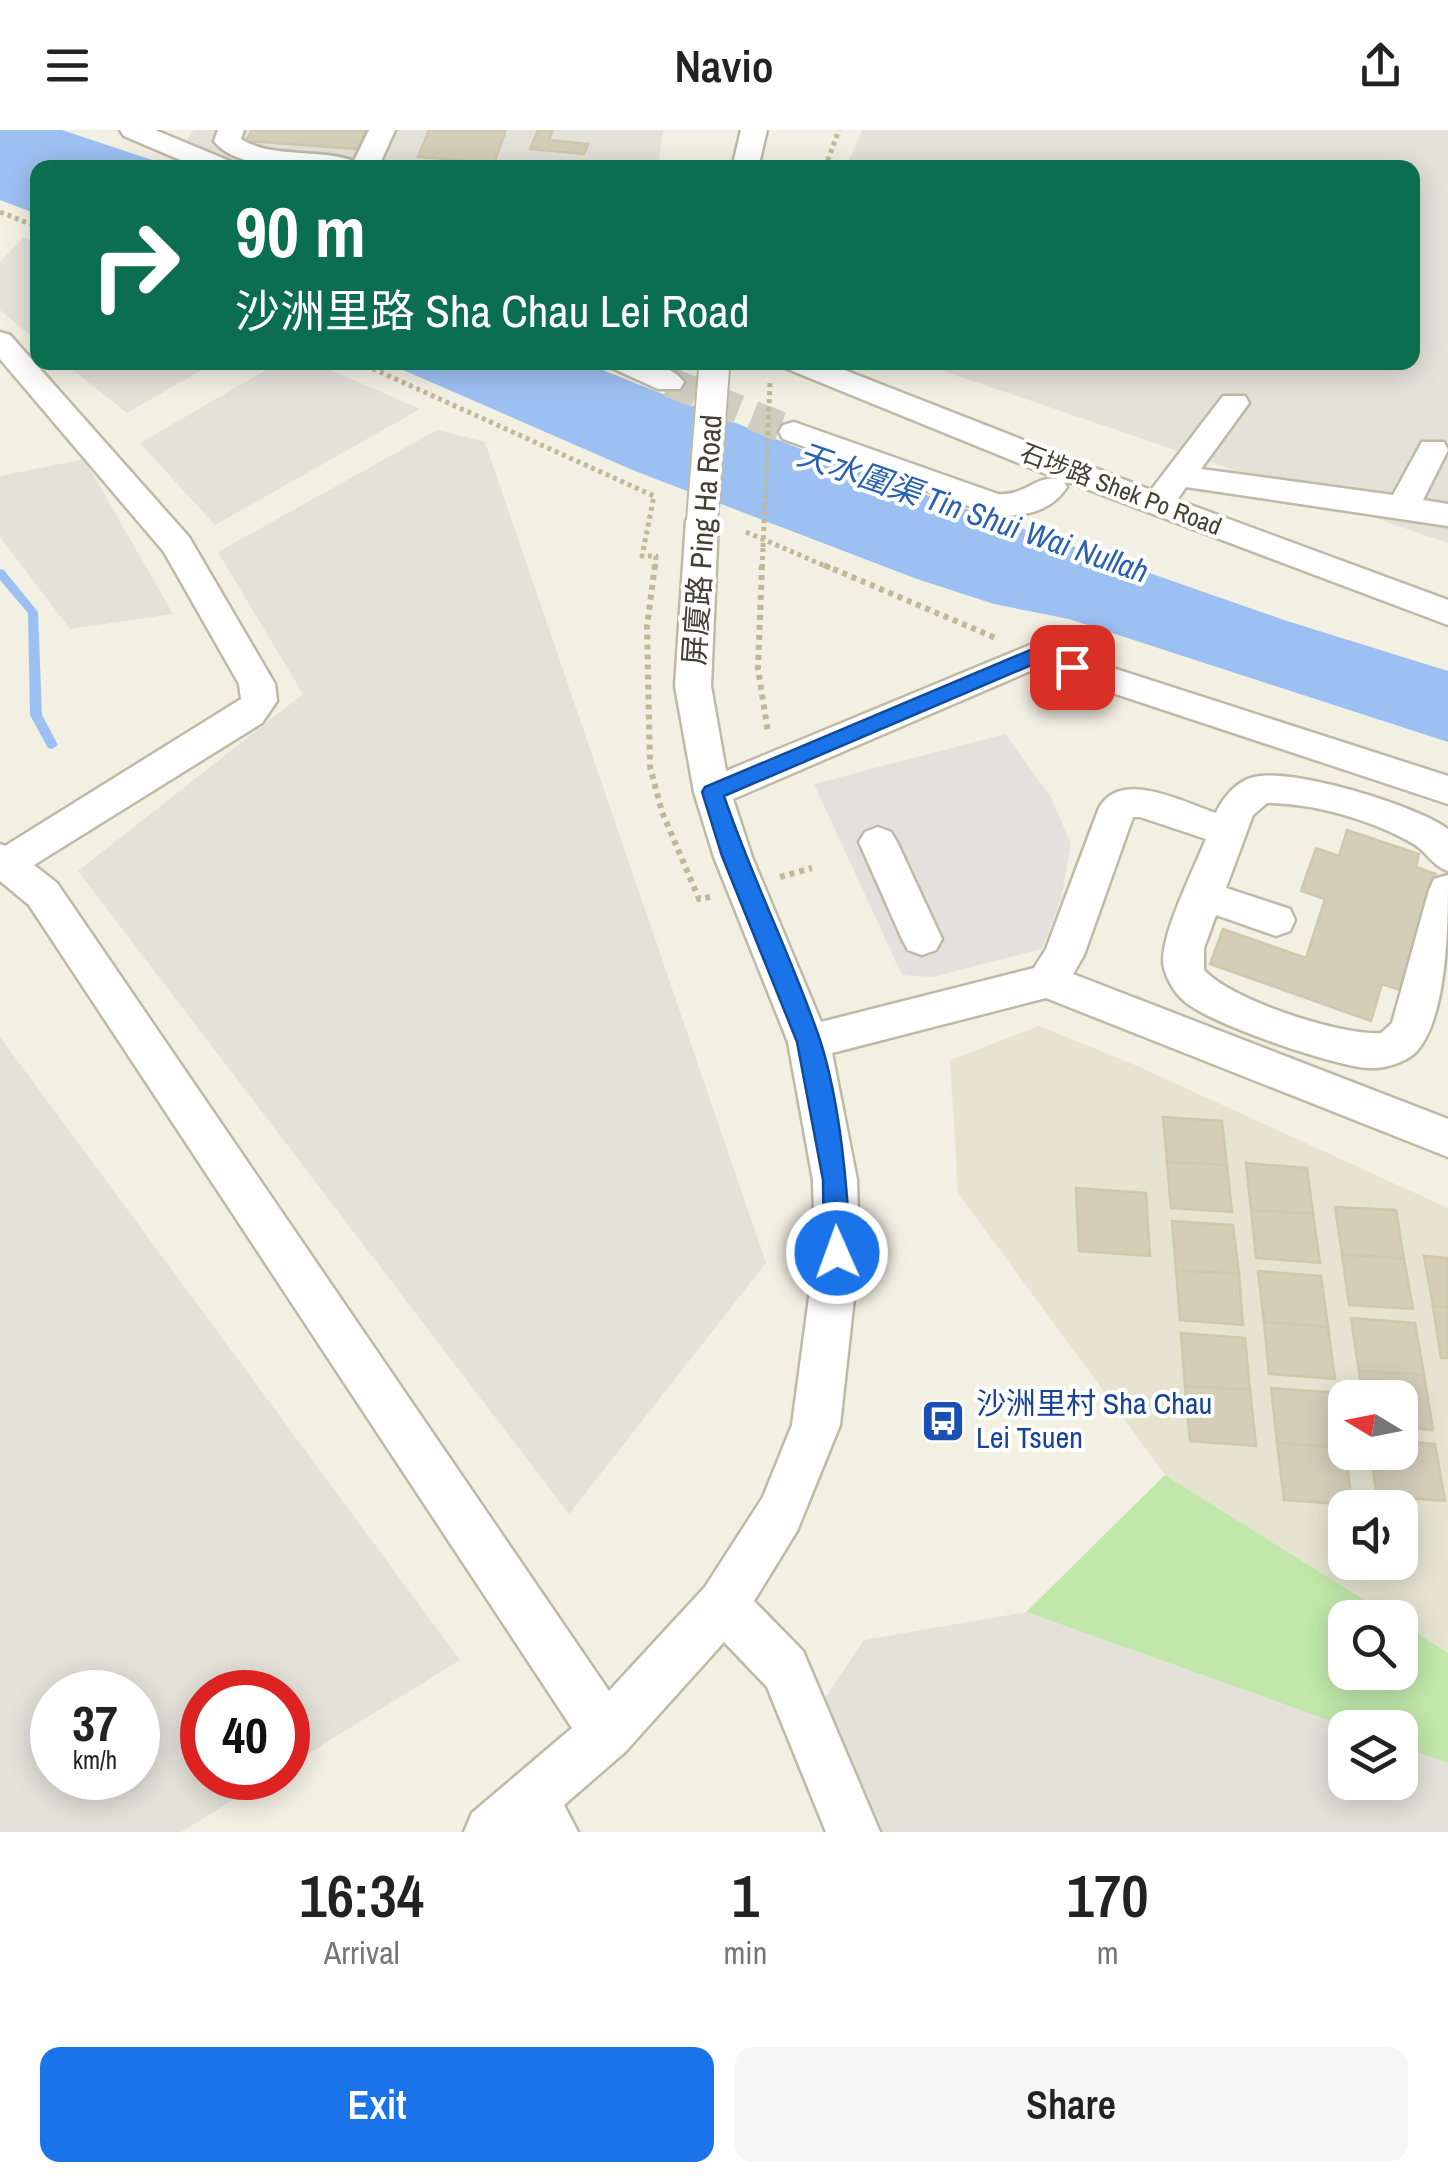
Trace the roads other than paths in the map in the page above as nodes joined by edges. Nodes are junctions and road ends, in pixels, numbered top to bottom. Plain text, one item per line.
1 (133, 130) edge
2 (231, 130) edge
3 (382, 130) edge
4 (754, 130) edge
5 (204, 160) edge
6 (329, 160) edge
7 (368, 160) edge
8 (747, 160) edge
9 (0, 340) edge
10 (641, 370) edge
11 (715, 370) edge
12 (817, 370) edge
13 (669, 382) tunnel mouth
14 (1234, 403) dead end
15 (794, 432) tunnel mouth
16 (1432, 449) dead end
17 (1180, 476) junction
18 (1051, 487) dead end
19 (1158, 503) junction
20 (1403, 507) junction
21 (1448, 515) edge
22 (1448, 613) edge
23 (1448, 790) edge
24 (712, 792) junction
25 (1228, 832) junction
26 (878, 842) dead end
27 (1448, 856) edge
28 (3, 862) edge
29 (1448, 890) edge
30 (1204, 896) junction
31 (1276, 920) dead end
32 (922, 939) dead end
33 (1047, 981) junction
34 (809, 1042) junction
35 (1448, 1138) edge
36 (723, 1605) junction
37 (606, 1733) junction
38 (523, 1822) edge
39 (853, 1832) edge

1 - 5 street
2 - 6 street
3 - 7 street
4 - 8 street
9 - 28 street
10 - 13 street
11 - 24 street, 屏廈路 Ping Ha Road, bridge
12 - 19 street, 石埗路 Shek Po Road
14 - 17 street
15 - 18 street
16 - 20 street
17 - 19 street
17 - 20 street
19 - 22 street, 石埗路 Shek Po Road
20 - 21 street
23 - 24 street
24 - 34 street, 屏廈路 Ping Ha Road
25 - 27 street
25 - 30 street
25 - 33 street
26 - 32 street
28 - 37 street
29 - 30 street
30 - 31 street
33 - 34 street
33 - 35 street
34 - 36 street, 屏廈路 Ping Ha Road
36 - 37 street, 屏廈路 Ping Ha Road
36 - 39 street
37 - 38 street, 屏廈路 Ping Ha Road

